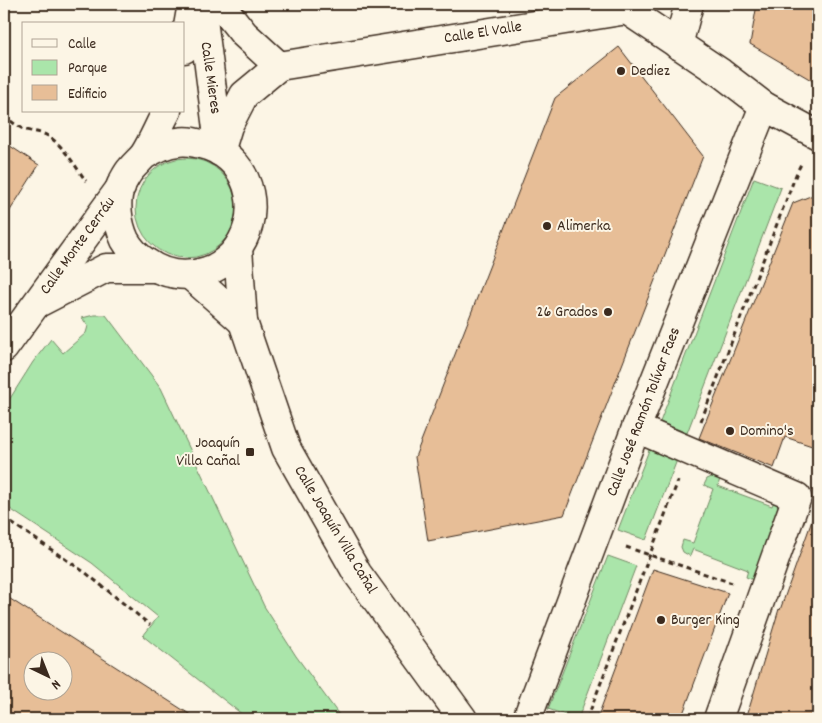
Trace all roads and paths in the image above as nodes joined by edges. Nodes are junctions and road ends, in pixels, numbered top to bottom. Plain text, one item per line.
1 (192, 4) edge
2 (201, 4) edge
3 (220, 4) edge
4 (689, 4) edge
5 (185, 43) edge
6 (678, 45) junction
7 (279, 66) junction
8 (764, 106) junction
9 (166, 112) edge
10 (4, 115) edge
11 (818, 135) edge
12 (220, 152) junction
13 (143, 156) junction
14 (121, 187) junction
15 (105, 208) junction
16 (238, 248) junction
17 (153, 268) junction
18 (190, 275) junction
19 (34, 305) junction
20 (243, 322) junction
21 (4, 348) edge
22 (636, 428) junction
23 (4, 518) edge
24 (596, 536) junction
25 (763, 594) junction
26 (150, 625) dead end
27 (464, 719) edge
28 (527, 719) edge
29 (718, 719) edge

1 - 5 street, Calle Mieres
2 - 12 street, Calle Mieres
3 - 7 street
4 - 6 street
6 - 7 street, Calle El Valle
6 - 8 street, Calle El Valle
7 - 12 street
8 - 11 street, Calle El Valle
8 - 22 street, Calle José Ramón Tolívar Faes
9 - 13 street
10 - 15 path
12 - 13 street
12 - 16 street
13 - 14 street
14 - 15 street, Calle Monte Cerráu
14 - 17 street
15 - 19 street, Calle Monte Cerráu
16 - 18 street
16 - 20 street
17 - 18 street
17 - 19 street, Calle Monte Cerráu
18 - 20 street
19 - 21 street, Calle Monte Cerráu
20 - 27 street, Calle Joaquín Villa Cañal
22 - 24 street, Calle José Ramón Tolívar Faes
22 - 25 street
23 - 26 path
24 - 25 path
24 - 28 street, Calle José Ramón Tolívar Faes
25 - 29 street

